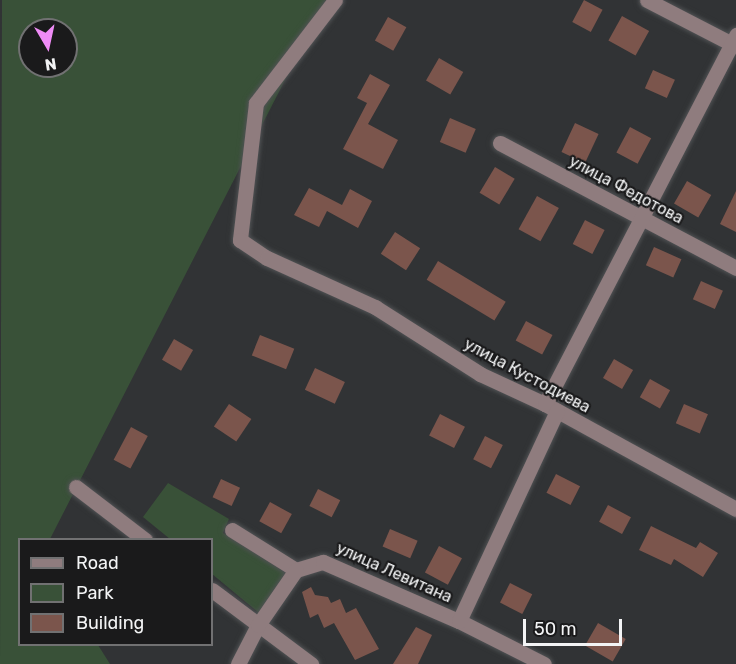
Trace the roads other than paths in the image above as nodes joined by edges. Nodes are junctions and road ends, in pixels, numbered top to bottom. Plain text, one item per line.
1 (334, 0) edge
2 (647, 0) edge
3 (734, 42) edge
4 (500, 143) dead end
5 (640, 220) junction
6 (736, 268) edge
7 (551, 408) junction
8 (76, 487) dead end
9 (736, 509) edge
10 (232, 530) dead end
11 (142, 538) edge
12 (296, 570) junction
13 (213, 591) edge
14 (459, 621) junction
15 (258, 625) junction
16 (238, 664) edge
17 (311, 664) edge
18 (544, 664) edge

1 - 7 street, улица Кустодиева
2 - 3 street
3 - 5 street
4 - 5 street, улица Федотова
5 - 6 street, улица Федотова
5 - 7 street
7 - 9 street, улица Кустодиева
7 - 14 street
8 - 11 street
10 - 12 street
12 - 14 street, улица Левитана
12 - 15 street
13 - 15 street
14 - 18 street, улица Левитана
15 - 16 street
15 - 17 street

